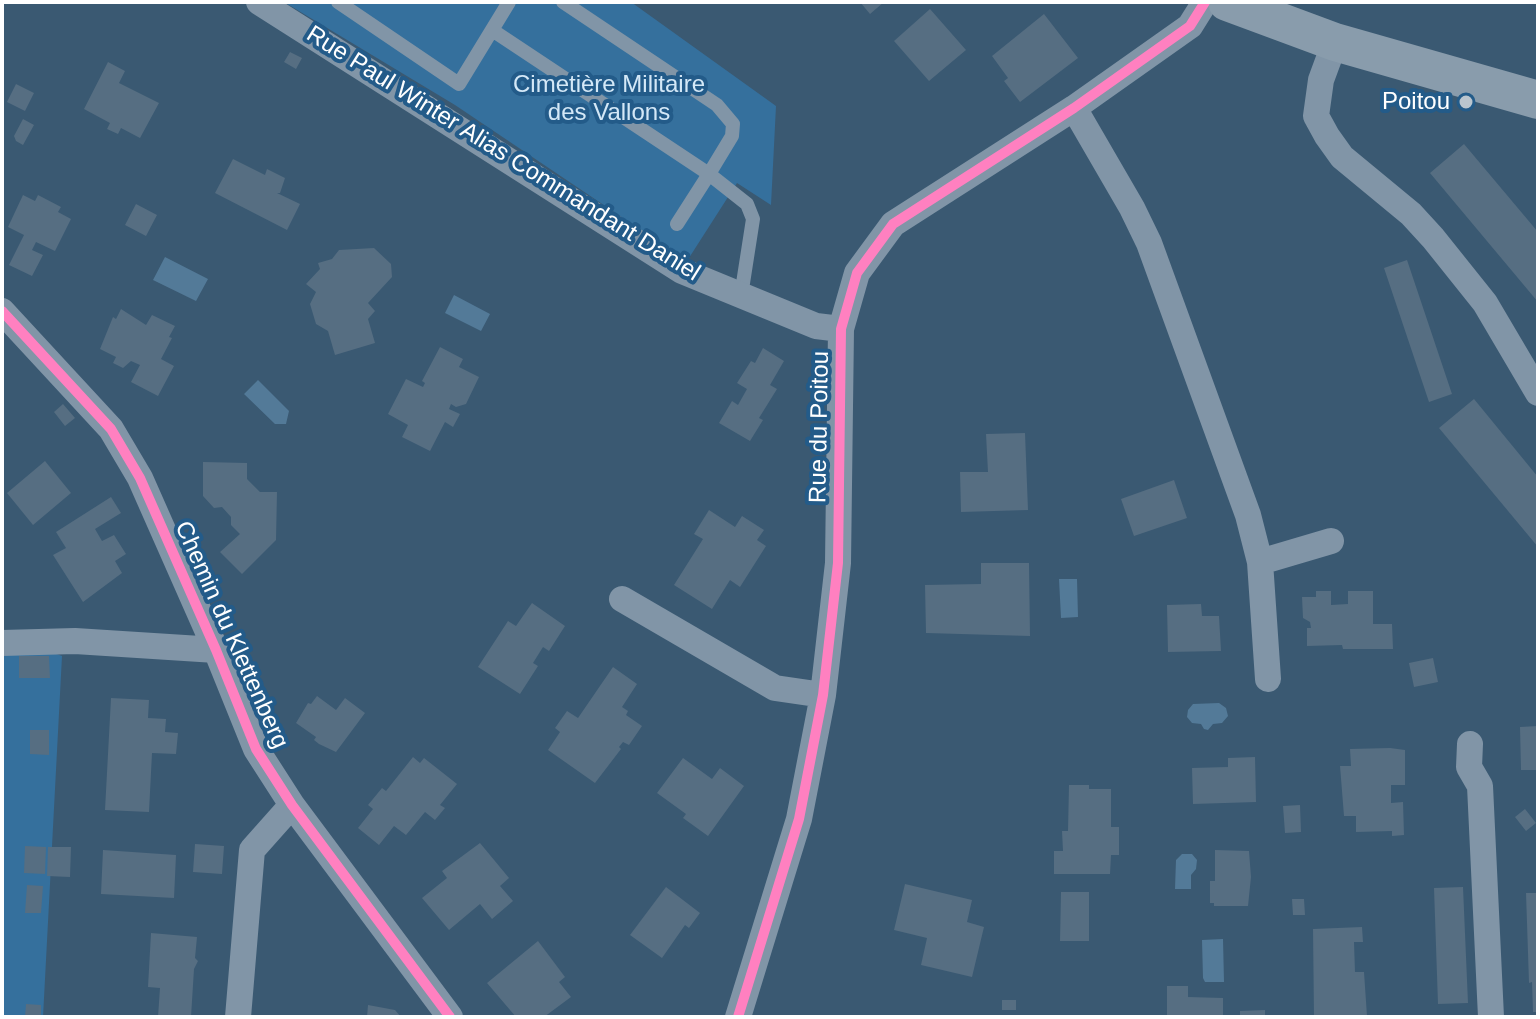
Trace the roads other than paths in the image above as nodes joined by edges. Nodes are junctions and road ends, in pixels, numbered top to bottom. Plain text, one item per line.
1 (259, 2) edge
2 (338, 2) edge
3 (563, 2) edge
4 (1205, 2) edge
5 (1227, 2) edge
6 (503, 4) edge
7 (492, 30) junction
8 (1335, 42) junction
9 (1538, 100) edge
10 (1074, 108) junction
11 (709, 174) junction
12 (677, 224) dead end
13 (741, 296) junction
14 (2, 311) edge
15 (841, 329) junction
16 (1538, 393) edge
17 (1331, 541) dead end
18 (1260, 562) junction
19 (622, 599) dead end
20 (2, 643) edge
21 (216, 650) junction
22 (1268, 679) dead end
23 (823, 695) junction
24 (1470, 744) dead end
25 (292, 805) junction
26 (238, 1017) edge
27 (450, 1017) edge
28 (738, 1017) edge
29 (1491, 1017) edge

1 - 13 street, Rue Paul Winter Alias Commandant Daniel
2 - 7 lane
3 - 11 lane
4 - 10 street, Rue du Poitou
5 - 8 street
6 - 7 lane
7 - 11 lane
8 - 9 street
8 - 16 street
10 - 15 street, Rue du Poitou
10 - 18 street
11 - 12 lane
11 - 13 lane
13 - 15 street, Rue Paul Winter Alias Commandant Daniel
14 - 21 street, Chemin du Klettenberg
15 - 23 street, Rue du Poitou
17 - 18 street
18 - 22 street
19 - 23 street
20 - 21 street
21 - 25 street, Chemin du Klettenberg
23 - 28 street, Rue du Poitou
24 - 29 street
25 - 26 street
25 - 27 street, Chemin du Klettenberg

